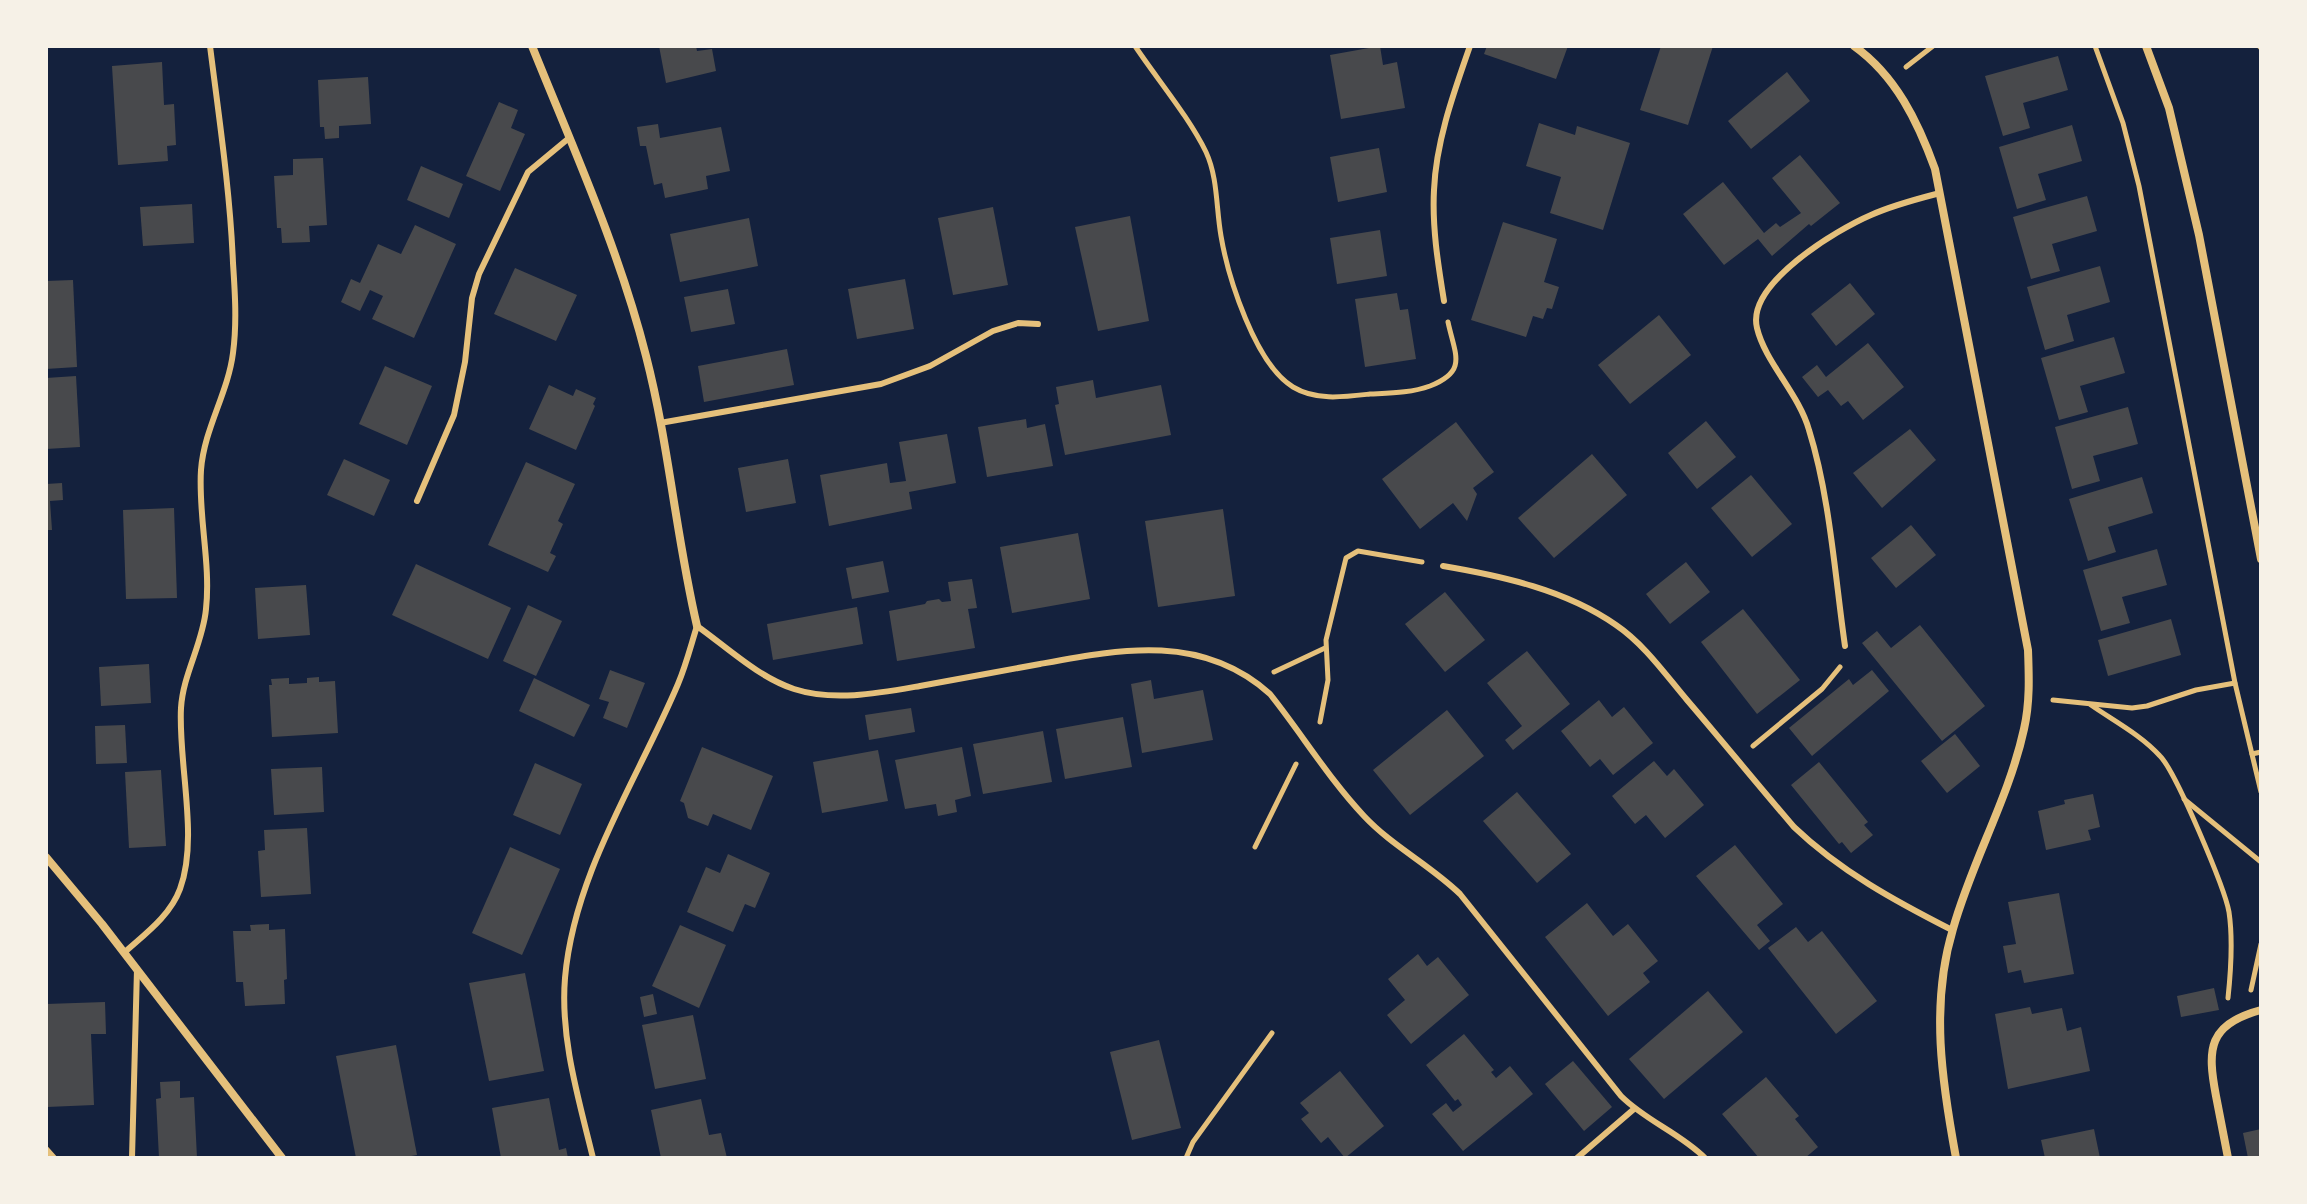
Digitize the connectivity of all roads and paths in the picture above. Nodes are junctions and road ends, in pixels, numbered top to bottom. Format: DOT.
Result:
graph roads {
  1 [pos="210,46"];
  2 [pos="532,46"];
  3 [pos="1135,46"];
  4 [pos="1470,46"];
  5 [pos="1854,46"];
  6 [pos="1933,46"];
  7 [pos="2095,46"];
  8 [pos="2146,46"];
  9 [pos="1890,80"];
  10 [pos="569,138"];
  11 [pos="1940,193"];
  12 [pos="1444,301"];
  13 [pos="1038,324"];
  14 [pos="660,423"];
  15 [pos="417,501"];
  16 [pos="2261,559"];
  17 [pos="1443,566"];
  18 [pos="697,626"];
  19 [pos="1845,646"];
  20 [pos="1325,648"];
  21 [pos="1256,681"];
  22 [pos="2235,683"];
  23 [pos="2053,700"];
  24 [pos="2091,705"];
  25 [pos="1306,741"];
  26 [pos="1312,749"];
  27 [pos="2261,752"];
  28 [pos="2252,754"];
  29 [pos="1737,759"];
  30 [pos="2261,792"];
  31 [pos="2183,798"];
  32 [pos="1255,847"];
  33 [pos="46,857"];
  34 [pos="2261,862"];
  35 [pos="1952,930"];
  36 [pos="2261,944"];
  37 [pos="125,952"];
  38 [pos="137,969"];
  39 [pos="2261,1010"];
  40 [pos="2251,1013"];
  41 [pos="2224,1028"];
  42 [pos="1272,1033"];
  43 [pos="1634,1109"];
  44 [pos="46,1149"];
  45 [pos="54,1158"];
  46 [pos="132,1158"];
  47 [pos="282,1158"];
  48 [pos="593,1158"];
  49 [pos="1186,1158"];
  50 [pos="1577,1158"];
  51 [pos="1705,1158"];
  52 [pos="1956,1158"];
  53 [pos="2228,1158"];
  1 -- 37 [label="lane"];
  2 -- 10 [label="street"];
  3 -- 12 [label="path"];
  4 -- 12 [label="lane"];
  5 -- 9 [label="street"];
  6 -- 9 [label="path"];
  7 -- 22 [label="path"];
  8 -- 16 [label="street"];
  9 -- 11 [label="street"];
  10 -- 14 [label="street"];
  10 -- 15 [label="lane"];
  11 -- 19 [label="lane"];
  11 -- 35 [label="street"];
  13 -- 14 [label="lane"];
  14 -- 18 [label="street"];
  17 -- 20 [label="path"];
  17 -- 29 [label="lane"];
  18 -- 21 [label="lane"];
  18 -- 48 [label="lane"];
  19 -- 29 [label="path"];
  20 -- 21 [label="path"];
  20 -- 26 [label="path"];
  21 -- 25 [label="lane"];
  22 -- 24 [label="path"];
  22 -- 28 [label="path"];
  23 -- 24 [label="path"];
  24 -- 31 [label="path"];
  25 -- 26 [label="lane"];
  25 -- 32 [label="path"];
  26 -- 43 [label="lane"];
  27 -- 28 [label="path"];
  28 -- 30 [label="path"];
  29 -- 35 [label="lane"];
  31 -- 34 [label="path"];
  31 -- 41 [label="path"];
  33 -- 37 [label="street"];
  35 -- 52 [label="street"];
  36 -- 40 [label="path"];
  37 -- 38 [label="street"];
  38 -- 46 [label="lane"];
  38 -- 47 [label="street"];
  39 -- 40 [label="street"];
  40 -- 41 [label="street"];
  41 -- 53 [label="street"];
  42 -- 49 [label="path"];
  43 -- 50 [label="lane"];
  43 -- 51 [label="lane"];
  44 -- 45 [label="lane"];
}
